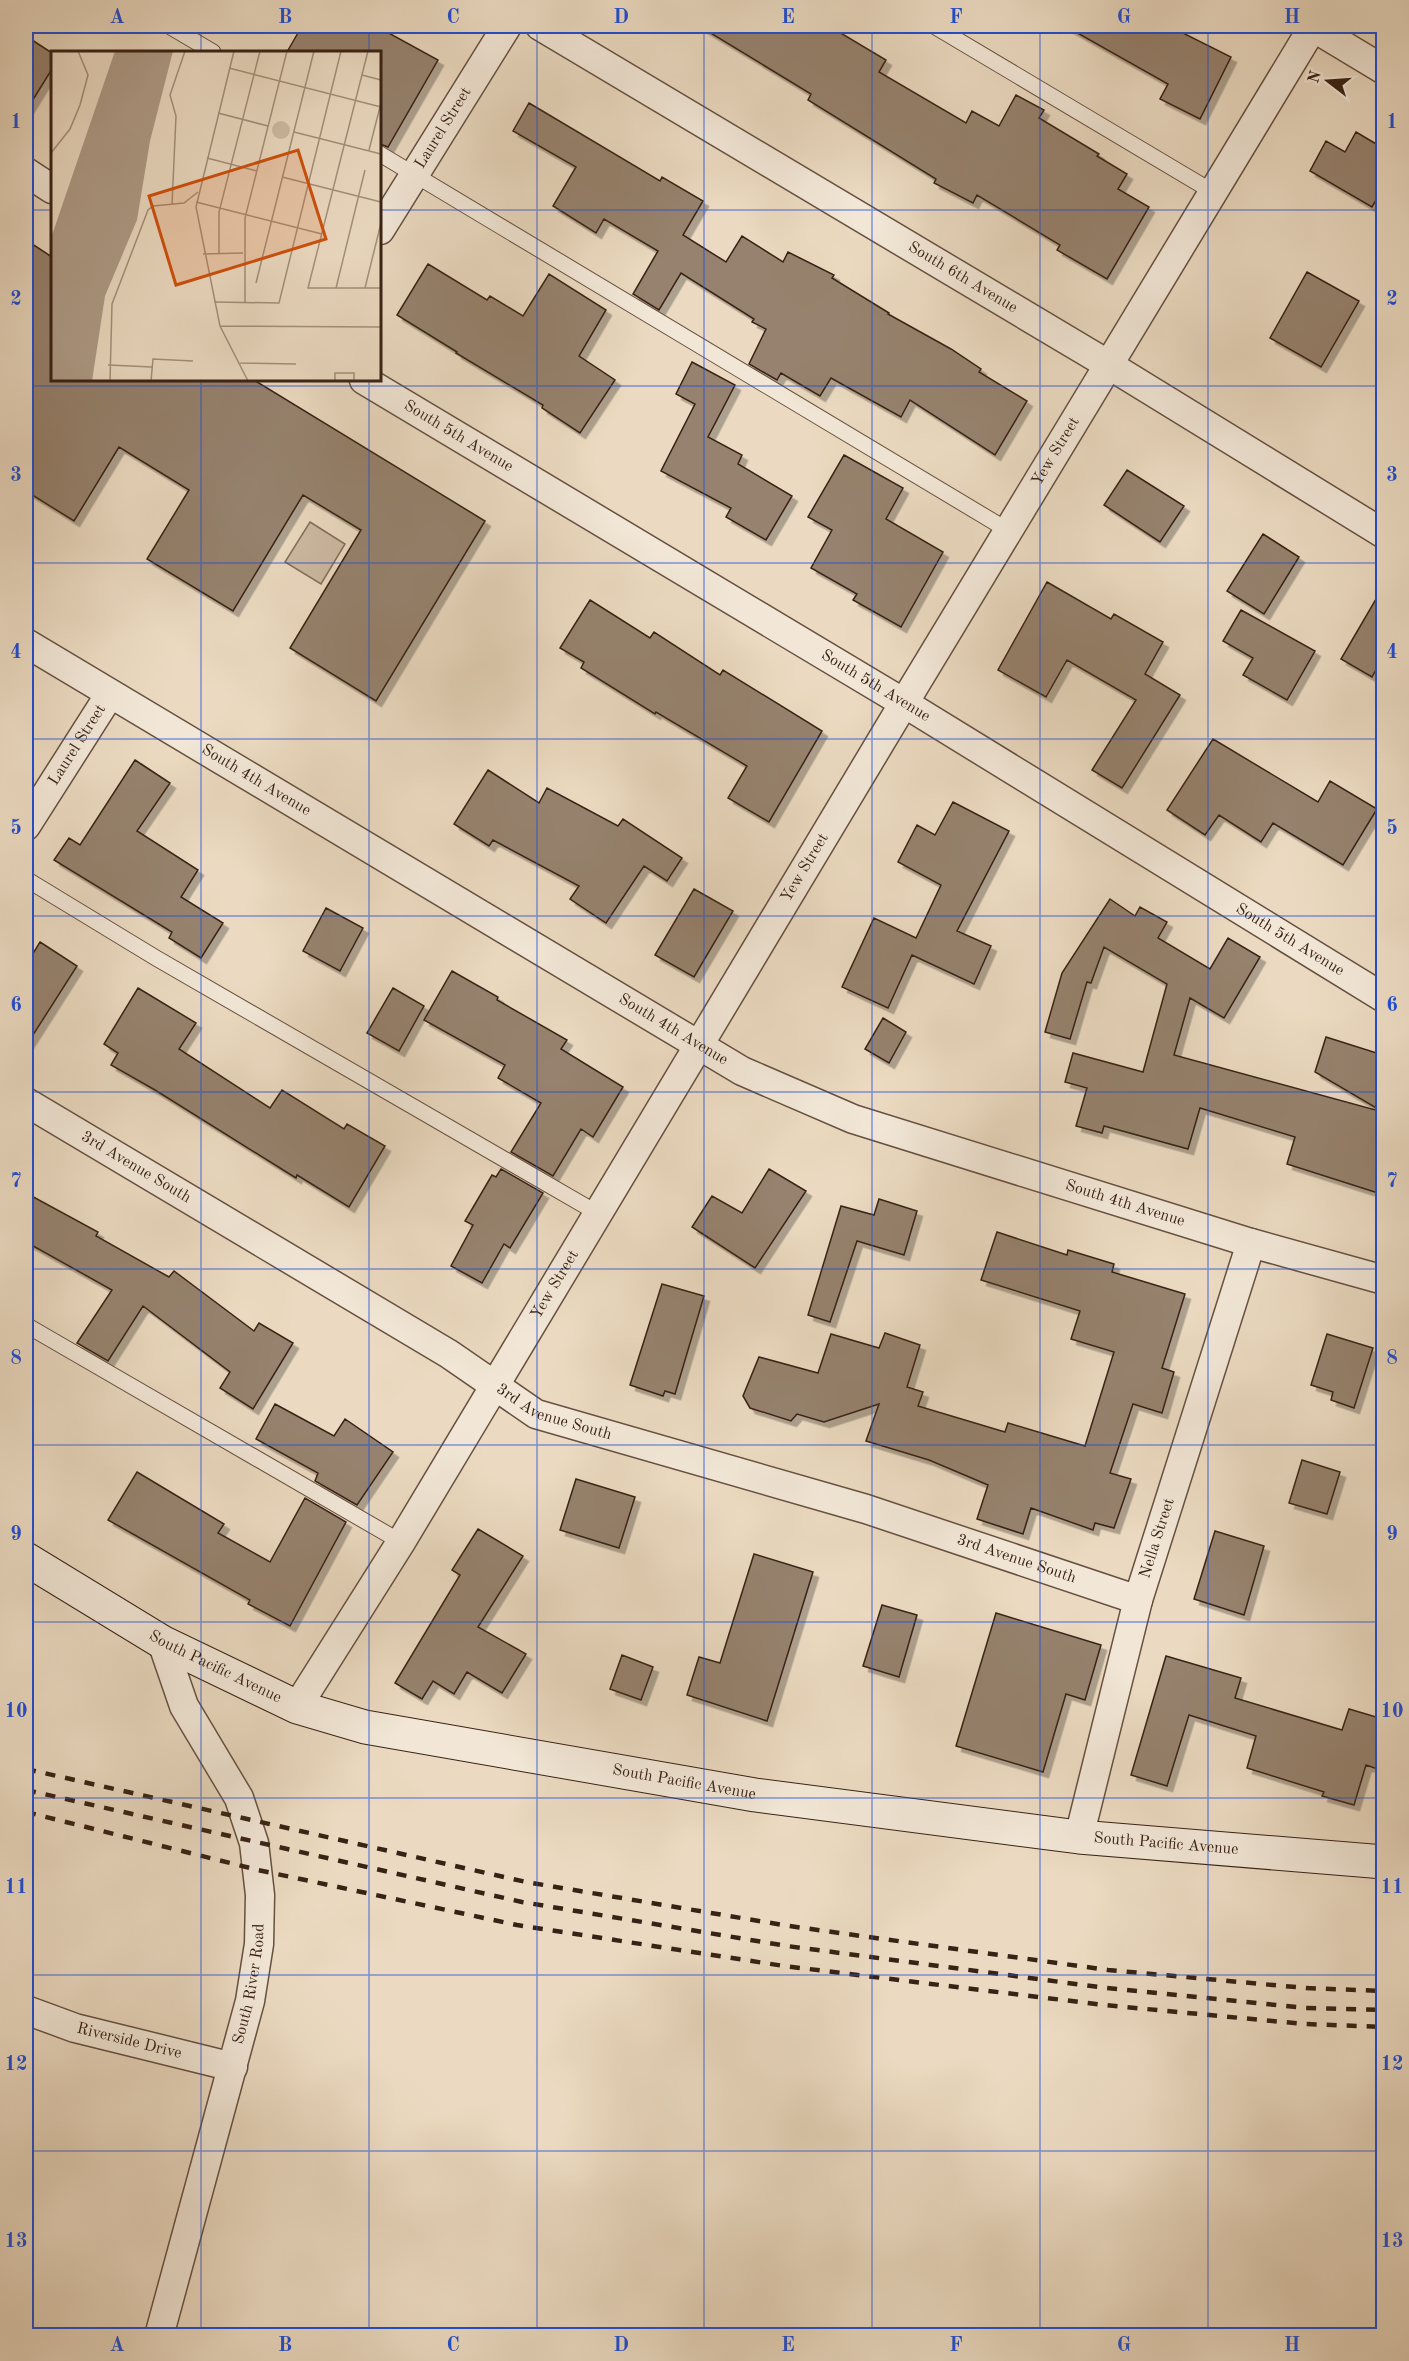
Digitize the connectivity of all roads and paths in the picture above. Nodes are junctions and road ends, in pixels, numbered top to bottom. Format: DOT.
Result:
graph roads {
  1 [pos="169,26"];
  2 [pos="507,26"];
  3 [pos="540,26"];
  4 [pos="934,26"];
  5 [pos="1312,26"];
  6 [pos="211,51"];
  7 [pos="1383,70"];
  8 [pos="381,155"];
  9 [pos="26,172"];
  10 [pos="413,175"];
  11 [pos="51,188"];
  12 [pos="1213,192"];
  13 [pos="381,228"];
  14 [pos="1109,365"];
  15 [pos="366,381"];
  16 [pos="1009,531"];
  17 [pos="1383,534"];
  18 [pos="26,643"];
  19 [pos="110,694"];
  20 [pos="904,703"];
  21 [pos="26,826"];
  22 [pos="26,879"];
  23 [pos="1383,998"];
  24 [pos="700,1045"];
  25 [pos="26,1102"];
  26 [pos="599,1214"];
  27 [pos="1251,1243"];
  28 [pos="1383,1280"];
  29 [pos="26,1325"];
  30 [pos="493,1386"];
  31 [pos="401,1542"];
  32 [pos="26,1559"];
  33 [pos="1138,1600"];
  34 [pos="162,1642"];
  35 [pos="297,1707"];
  36 [pos="1078,1837"];
  37 [pos="1383,1862"];
  38 [pos="26,2010"];
  39 [pos="234,2067"];
  40 [pos="159,2336"];
  1 -- 6 [label="lane"];
  2 -- 10 [label="street, Laurel Street"];
  3 -- 14 [label="street, South 6th Avenue"];
  4 -- 12 [label="lane"];
  5 -- 7 [label="street"];
  5 -- 12 [label="street, Yew Street"];
  8 -- 10 [label="lane"];
  9 -- 11 [label="street"];
  10 -- 13 [label="street, Laurel Street"];
  10 -- 16 [label="lane"];
  12 -- 14 [label="street, Yew Street"];
  14 -- 16 [label="street, Yew Street"];
  14 -- 17 [label="street, South 6th Avenue"];
  15 -- 20 [label="street, South 5th Avenue"];
  16 -- 20 [label="street, Yew Street"];
  18 -- 19 [label="street, South 4th Avenue"];
  19 -- 21 [label="street, Laurel Street"];
  19 -- 24 [label="street, South 4th Avenue"];
  20 -- 23 [label="street, South 5th Avenue"];
  20 -- 24 [label="street, Yew Street"];
  22 -- 26 [label="lane"];
  24 -- 26 [label="street, Yew Street"];
  24 -- 27 [label="street, South 4th Avenue"];
  25 -- 30 [label="street, 3rd Avenue South"];
  26 -- 30 [label="street, Yew Street"];
  27 -- 28 [label="street, South 4th Avenue"];
  27 -- 33 [label="street, Nella Street"];
  29 -- 31 [label="lane"];
  30 -- 31 [label="street, Yew Street"];
  30 -- 33 [label="street, 3rd Avenue South"];
  31 -- 35 [label="street, Yew Street"];
  32 -- 34 [label="street, South Pacific Avenue"];
  33 -- 36 [label="street, Nella Street"];
  34 -- 35 [label="street, South Pacific Avenue"];
  34 -- 39 [label="street, South River Road"];
  35 -- 36 [label="street, South Pacific Avenue"];
  36 -- 37 [label="street, South Pacific Avenue"];
  38 -- 39 [label="street, Riverside Drive"];
  39 -- 40 [label="street, South River Road"];
}
